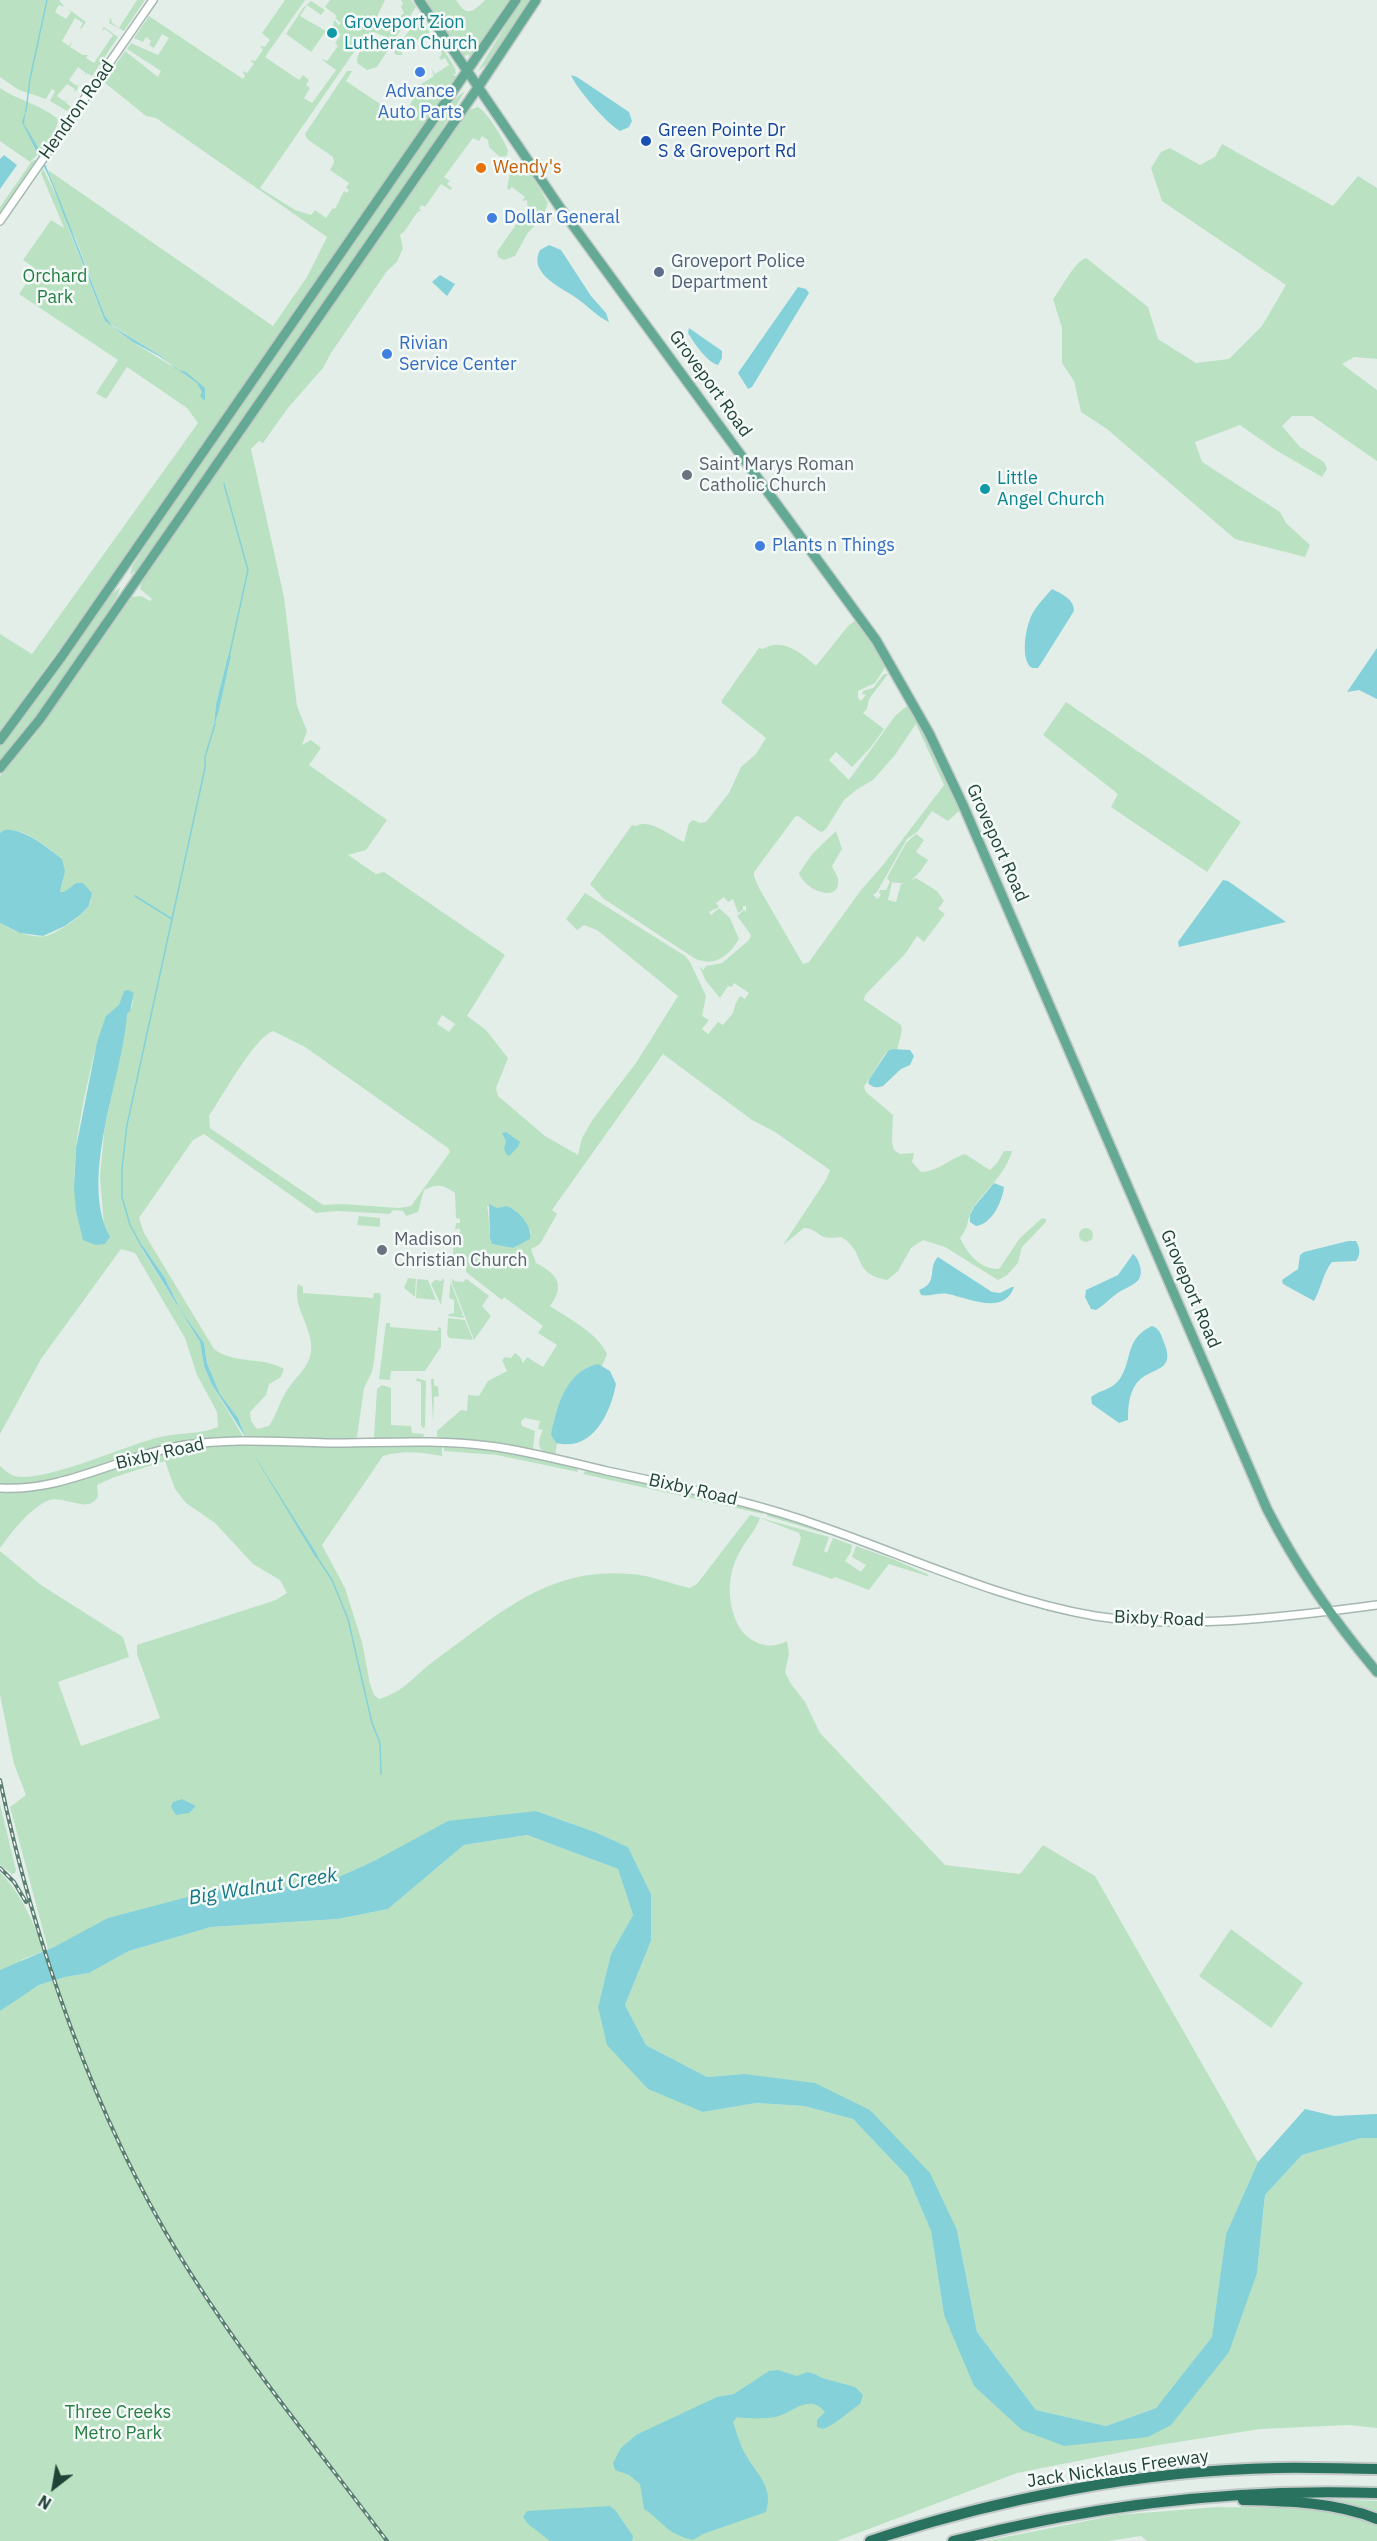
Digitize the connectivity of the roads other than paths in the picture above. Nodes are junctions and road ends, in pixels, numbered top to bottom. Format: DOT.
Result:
graph roads {
  1 [pos="153,0"];
  2 [pos="419,0"];
  3 [pos="516,0"];
  4 [pos="536,0"];
  5 [pos="467,72"];
  6 [pos="477,89"];
  7 [pos="0,220"];
  8 [pos="0,740"];
  9 [pos="0,768"];
  10 [pos="0,1488"];
  11 [pos="1377,1605"];
  12 [pos="1328,1611"];
  13 [pos="1377,1672"];
  14 [pos="1377,2469"];
  15 [pos="1377,2493"];
  16 [pos="1213,2496"];
  17 [pos="1377,2519"];
  18 [pos="870,2541"];
  19 [pos="953,2541"];
  1 -- 7 [label="street, Hendron Road"];
  2 -- 5 [label="main road, Groveport Road"];
  3 -- 5 [label="main road"];
  4 -- 6 [label="main road"];
  5 -- 6 [label="main road, Groveport Road"];
  5 -- 8 [label="main road"];
  6 -- 9 [label="main road"];
  6 -- 12 [label="main road, Groveport Road"];
  10 -- 12 [label="street, Bixby Road"];
  11 -- 12 [label="street, Bixby Road"];
  12 -- 13 [label="main road, Groveport Road"];
  14 -- 18 [label="highway, Jack Nicklaus Freeway"];
  15 -- 16 [label="highway, Jack Nicklaus Freeway"];
  16 -- 17 [label="highway"];
  16 -- 19 [label="highway, Jack Nicklaus Freeway"];
}
